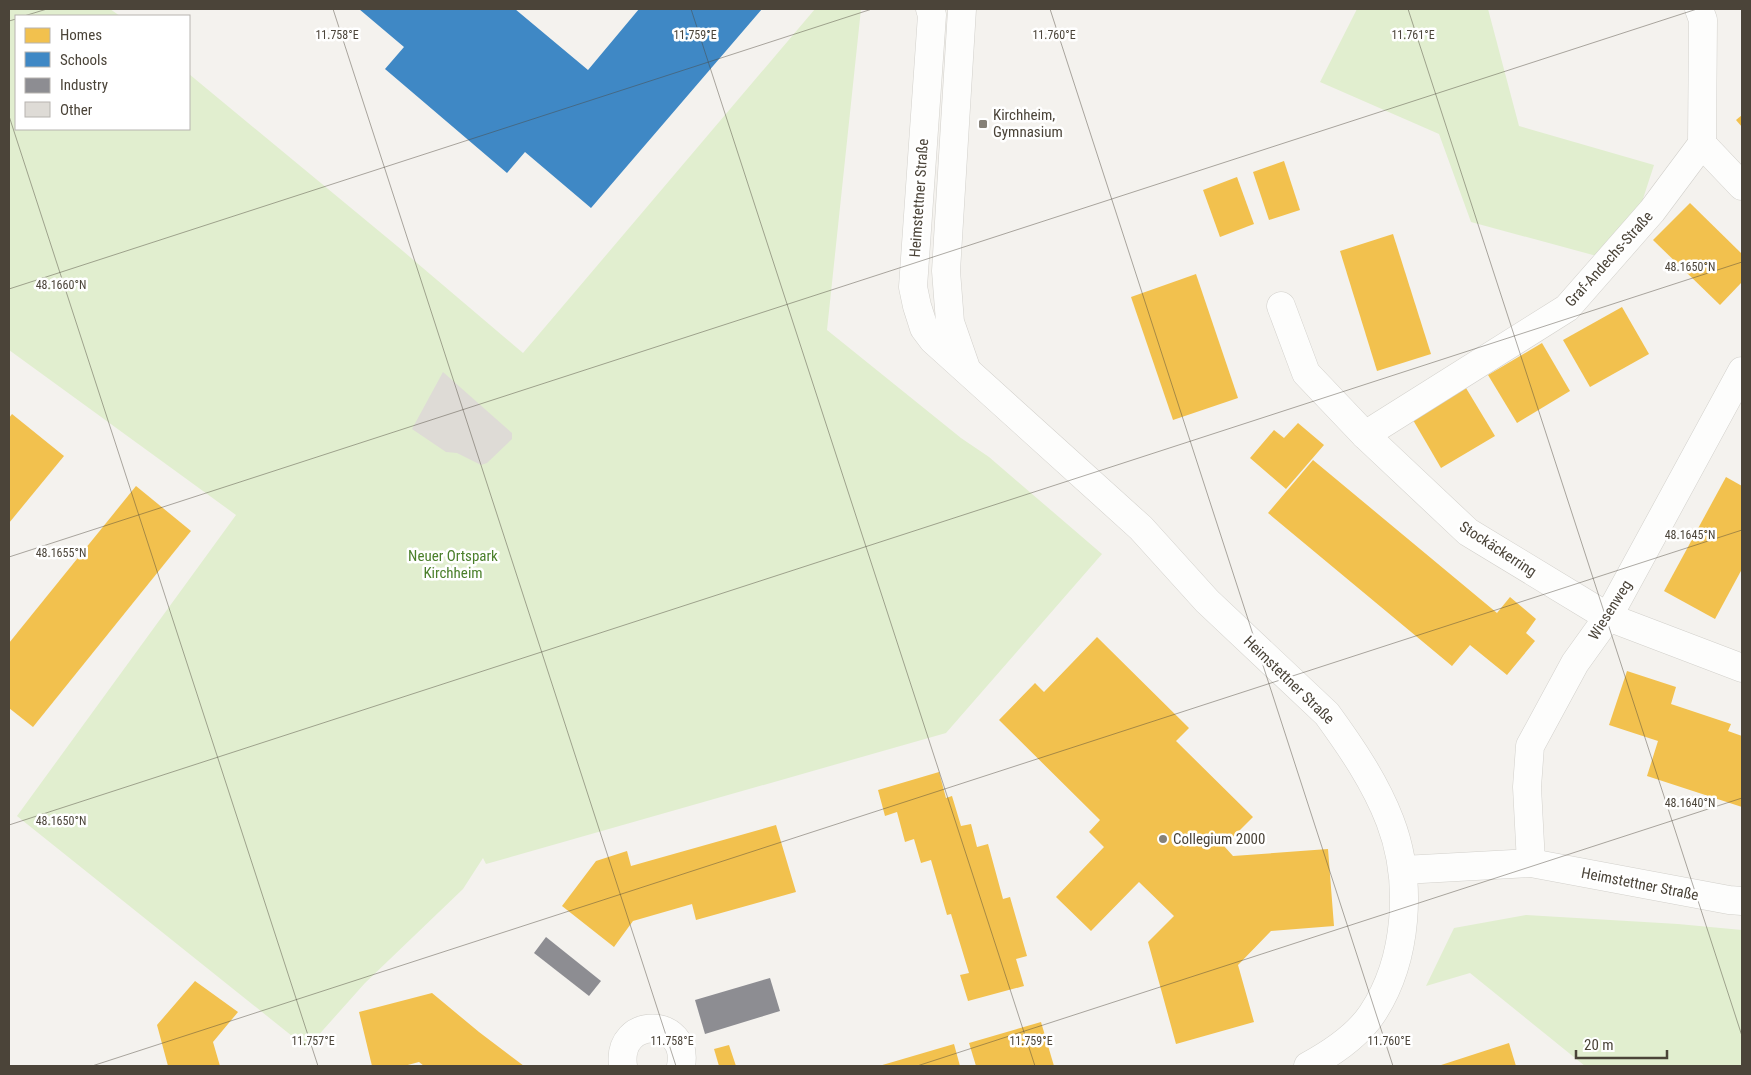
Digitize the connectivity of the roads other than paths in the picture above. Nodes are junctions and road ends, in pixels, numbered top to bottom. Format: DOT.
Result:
graph roads {
  1 [pos="930,9"];
  2 [pos="962,9"];
  3 [pos="1706,12"];
  4 [pos="1702,144"];
  5 [pos="1742,186"];
  6 [pos="1281,306"];
  7 [pos="966,369"];
  8 [pos="1742,371"];
  9 [pos="1365,435"];
  10 [pos="1608,617"];
  11 [pos="1742,668"];
  12 [pos="1530,863"];
  13 [pos="1403,870"];
  14 [pos="1742,901"];
  15 [pos="623,1066"];
  16 [pos="681,1066"];
  17 [pos="1308,1066"];
  1 -- 7 [label="street, Heimstettner Straße"];
  2 -- 7 [label="street, Heimstettner Straße"];
  3 -- 4 [label="street"];
  4 -- 5 [label="street"];
  4 -- 9 [label="street, Graf-Andechs-Straße"];
  6 -- 9 [label="street, Stockäckerring"];
  7 -- 13 [label="street, Heimstettner Straße"];
  8 -- 10 [label="street, Wiesenweg"];
  9 -- 10 [label="street, Stockäckerring"];
  10 -- 11 [label="street, Stockäckerring"];
  10 -- 12 [label="street, Wiesenweg"];
  12 -- 13 [label="street, Heimstettner Straße"];
  12 -- 14 [label="street, Heimstettner Straße"];
  13 -- 17 [label="street"];
  15 -- 16 [label="street"];
}
